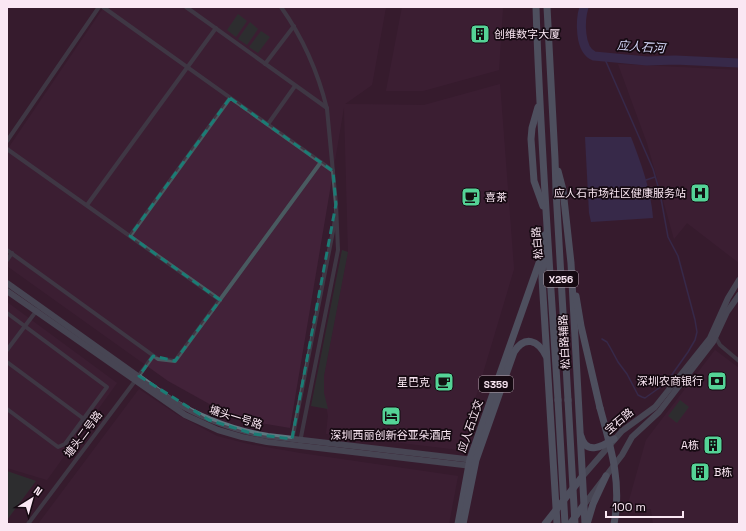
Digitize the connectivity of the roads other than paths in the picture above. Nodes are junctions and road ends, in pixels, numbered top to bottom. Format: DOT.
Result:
graph roads {
  1 [pos="99,7"];
  2 [pos="103,7"];
  3 [pos="186,7"];
  4 [pos="281,7"];
  5 [pos="536,7"];
  6 [pos="547,7"];
  7 [pos="294,26"];
  8 [pos="216,28"];
  9 [pos="265,64"];
  10 [pos="187,67"];
  11 [pos="295,86"];
  12 [pos="230,98"];
  13 [pos="540,101"];
  14 [pos="327,109"];
  15 [pos="268,124"];
  16 [pos="7,141"];
  17 [pos="7,149"];
  18 [pos="555,159"];
  19 [pos="320,162"];
  20 [pos="333,171"];
  21 [pos="87,205"];
  22 [pos="545,213"];
  23 [pos="336,215"];
  24 [pos="130,236"];
  25 [pos="543,247"];
  26 [pos="7,250"];
  27 [pos="12,253"];
  28 [pos="7,260"];
  29 [pos="570,263"];
  30 [pos="739,280"];
  31 [pos="7,283"];
  32 [pos="7,290"];
  33 [pos="739,295"];
  34 [pos="220,300"];
  35 [pos="38,309"];
  36 [pos="725,310"];
  37 [pos="7,313"];
  38 [pos="25,326"];
  39 [pos="713,338"];
  40 [pos="7,350"];
  41 [pos="153,356"];
  42 [pos="547,357"];
  43 [pos="739,360"];
  44 [pos="7,362"];
  45 [pos="137,379"];
  46 [pos="7,409"];
  47 [pos="84,419"];
  48 [pos="580,432"];
  49 [pos="551,433"];
  50 [pos="614,439"];
  51 [pos="292,442"];
  52 [pos="300,443"];
  53 [pos="472,463"];
  54 [pos="606,476"];
  55 [pos="582,477"];
  56 [pos="584,506"];
  57 [pos="556,510"];
  58 [pos="28,524"];
  59 [pos="458,524"];
  60 [pos="463,524"];
  61 [pos="545,524"];
  62 [pos="557,524"];
  63 [pos="565,524"];
  64 [pos="570,524"];
  65 [pos="576,524"];
  66 [pos="586,524"];
  67 [pos="614,524"];
  1 -- 16 [label="street"];
  2 -- 10 [label="street"];
  3 -- 8 [label="street"];
  4 -- 7 [label="street"];
  5 -- 13 [label="main road, 松白路 / S359"];
  6 -- 18 [label="main road, 松白路"];
  7 -- 9 [label="street"];
  7 -- 14 [label="street"];
  8 -- 9 [label="street"];
  8 -- 10 [label="street"];
  9 -- 11 [label="street"];
  10 -- 12 [label="street"];
  10 -- 21 [label="street"];
  11 -- 14 [label="street"];
  11 -- 15 [label="street"];
  12 -- 15 [label="street"];
  12 -- 24 [label="street"];
  13 -- 22 [label="main road, 松白路 / S359"];
  13 -- 22 [label="main road"];
  14 -- 20 [label="street"];
  15 -- 19 [label="street"];
  17 -- 21 [label="street"];
  18 -- 29 [label="main road, 松白路辅路"];
  18 -- 65 [label="main road, 松白路 / X256, bridge"];
  19 -- 20 [label="street"];
  19 -- 34 [label="street"];
  20 -- 23 [label="street"];
  21 -- 24 [label="street"];
  22 -- 25 [label="main road, 松白路辅路 / S359"];
  22 -- 63 [label="main road, 松白路 / X256, bridge"];
  23 -- 51 [label="street"];
  23 -- 52 [label="street"];
  24 -- 34 [label="street"];
  25 -- 42 [label="main road, 松白路辅路 / S359"];
  25 -- 53 [label="main road, 应人石立交 / S359"];
  26 -- 27 [label="street"];
  27 -- 28 [label="street"];
  27 -- 41 [label="street"];
  29 -- 48 [label="main road, 松白路辅路"];
  29 -- 67 [label="main road, bridge"];
  30 -- 36 [label="street"];
  31 -- 35 [label="street, 塘头一号路"];
  32 -- 35 [label="street, 塘头一号路"];
  33 -- 36 [label="street"];
  34 -- 41 [label="street"];
  35 -- 38 [label="street"];
  35 -- 45 [label="street, 塘头一号路"];
  36 -- 39 [label="street"];
  37 -- 38 [label="street"];
  38 -- 40 [label="street"];
  38 -- 47 [label="street"];
  39 -- 43 [label="street"];
  39 -- 50 [label="street, 宝石路"];
  39 -- 54 [label="street, 宝石路"];
  41 -- 45 [label="street, 塘头二号路"];
  42 -- 49 [label="main road, 松白路辅路 / S359"];
  42 -- 53 [label="main road"];
  44 -- 47 [label="street"];
  45 -- 51 [label="street, 塘头一号路"];
  45 -- 58 [label="street, 塘头二号路"];
  46 -- 47 [label="street"];
  48 -- 49 [label="main road"];
  48 -- 50 [label="main road"];
  48 -- 55 [label="main road, 松白路辅路"];
  49 -- 57 [label="main road, 松白路辅路 / S359"];
  50 -- 55 [label="street, 宝石路"];
  51 -- 52 [label="street, 塘头一号路"];
  52 -- 53 [label="street, 塘头一号路"];
  53 -- 59 [label="main road, 应人石立交 / S359"];
  53 -- 60 [label="main road"];
  54 -- 56 [label="street, 宝石路"];
  54 -- 66 [label="main road"];
  55 -- 56 [label="main road, 松白路辅路"];
  55 -- 57 [label="main road, 宝石路"];
  56 -- 64 [label="main road, 宝石路"];
  56 -- 66 [label="main road, 松白路辅路"];
  57 -- 61 [label="main road, 宝石路"];
  57 -- 62 [label="main road, 松白路辅路"];
}
